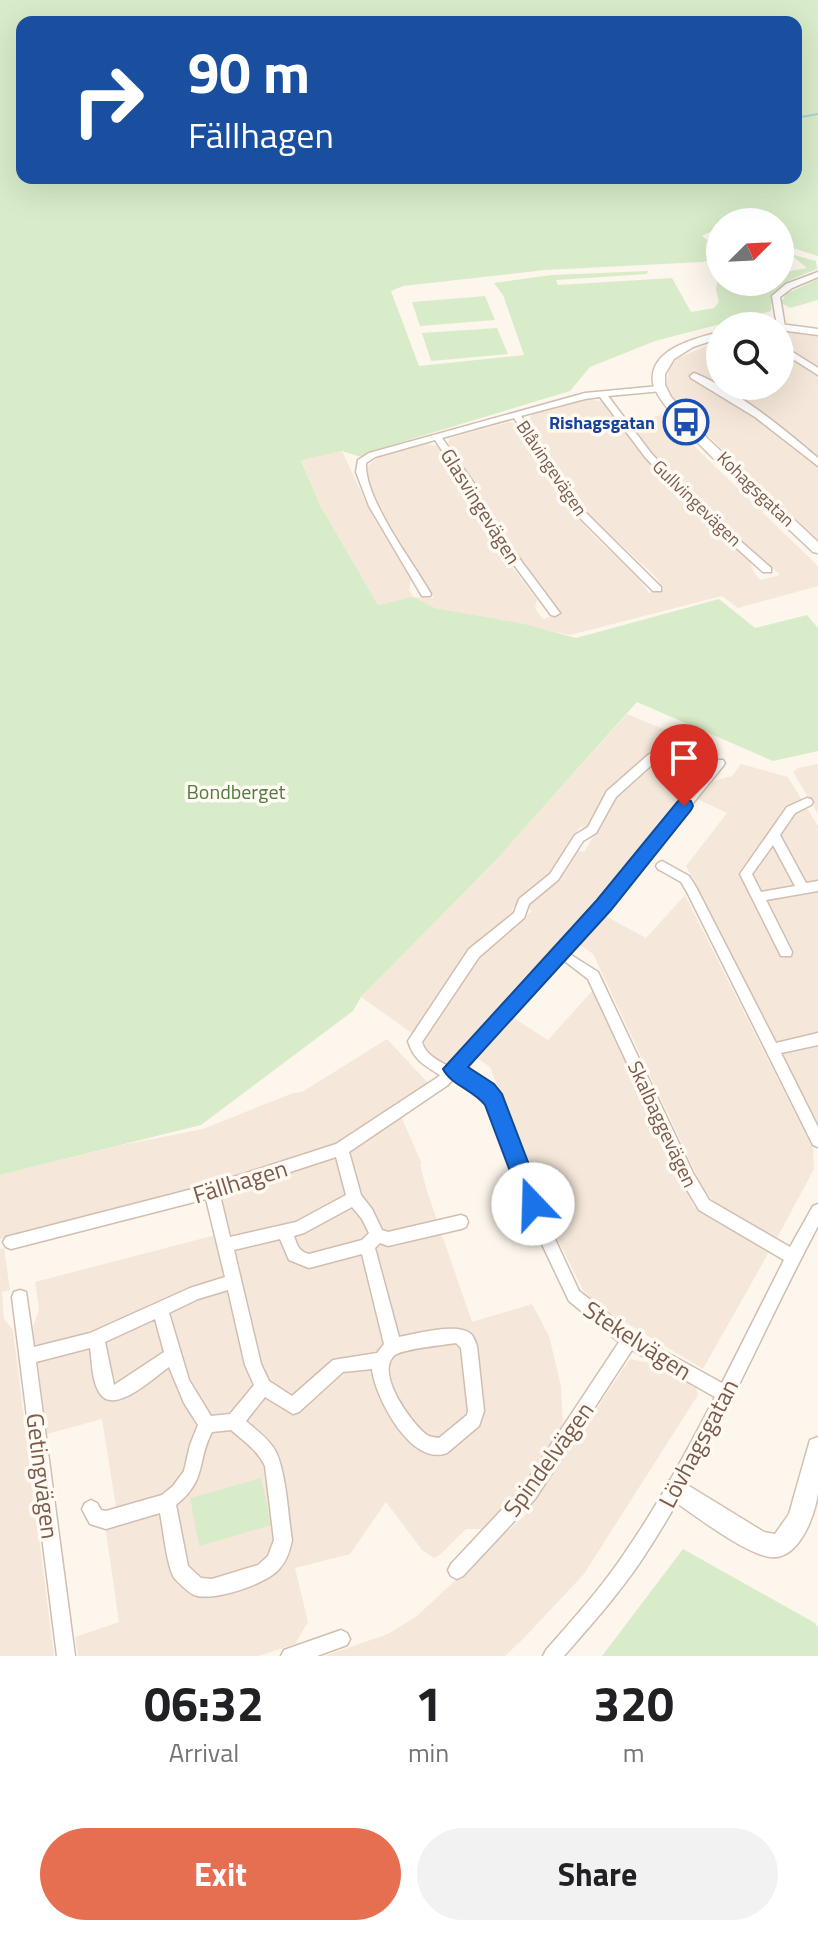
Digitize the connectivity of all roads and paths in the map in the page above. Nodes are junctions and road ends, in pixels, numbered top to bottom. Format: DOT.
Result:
graph roads {
  1 [pos="818,274"];
  2 [pos="778,312"];
  3 [pos="794,329"];
  4 [pos="818,332"];
  5 [pos="706,339"];
  6 [pos="794,356"];
  7 [pos="798,372"];
  8 [pos="818,372"];
  9 [pos="694,376"];
  10 [pos="659,389"];
  11 [pos="602,394"];
  12 [pos="516,415"];
  13 [pos="437,437"];
  14 [pos="818,463"];
  15 [pos="818,549"];
  16 [pos="767,570"];
  17 [pos="657,589"];
  18 [pos="426,594"];
  19 [pos="555,613"];
  20 [pos="689,732"];
  21 [pos="719,763"];
  22 [pos="807,802"];
  23 [pos="773,834"];
  24 [pos="662,866"];
  25 [pos="818,886"];
  26 [pos="803,889"];
  27 [pos="757,897"];
  28 [pos="786,952"];
  29 [pos="568,958"];
  30 [pos="818,1039"];
  31 [pos="772,1049"];
  32 [pos="451,1072"];
  33 [pos="818,1141"];
  34 [pos="341,1149"];
  35 [pos="212,1191"];
  36 [pos="354,1198"];
  37 [pos="818,1211"];
  38 [pos="461,1222"];
  39 [pos="285,1232"];
  40 [pos="372,1241"];
  41 [pos="11,1242"];
  42 [pos="226,1245"];
  43 [pos="793,1257"];
  44 [pos="234,1281"];
  45 [pos="20,1297"];
  46 [pos="160,1309"];
  47 [pos="96,1338"];
  48 [pos="629,1340"];
  49 [pos="393,1346"];
  50 [pos="28,1356"];
  51 [pos="170,1357"];
  52 [pos="381,1360"];
  53 [pos="263,1387"];
  54 [pos="725,1394"];
  55 [pos="234,1422"];
  56 [pos="207,1424"];
  57 [pos="818,1448"];
  58 [pos="676,1489"];
  59 [pos="167,1502"];
  60 [pos="91,1509"];
  61 [pos="457,1570"];
  62 [pos="341,1639"];
  63 [pos="66,1656"];
  64 [pos="290,1656"];
  65 [pos="552,1656"];
  1 -- 2 [label="street"];
  3 -- 4 [label="street"];
  5 -- 10 [label="street"];
  6 -- 8 [label="street"];
  7 -- 8 [label="street"];
  9 -- 14 [label="street"];
  10 -- 11 [label="street"];
  10 -- 15 [label="street, Kohagsgatan"];
  11 -- 12 [label="street"];
  11 -- 16 [label="street, Gullvingevägen"];
  12 -- 13 [label="street"];
  12 -- 17 [label="street, Blåvingevägen"];
  13 -- 18 [label="street"];
  13 -- 19 [label="street, Glasvingevägen"];
  20 -- 32 [label="street"];
  21 -- 32 [label="street, Fällhagen"];
  22 -- 23 [label="street"];
  23 -- 26 [label="street"];
  23 -- 27 [label="street"];
  24 -- 31 [label="street"];
  25 -- 26 [label="street"];
  26 -- 27 [label="street"];
  27 -- 28 [label="street"];
  29 -- 43 [label="street, Skalbaggevägen"];
  30 -- 31 [label="street"];
  31 -- 33 [label="street"];
  32 -- 34 [label="street, Fällhagen"];
  32 -- 48 [label="street, Stekelvägen"];
  34 -- 35 [label="street, Fällhagen"];
  34 -- 36 [label="street"];
  35 -- 41 [label="street, Fällhagen"];
  35 -- 42 [label="street"];
  36 -- 39 [label="street"];
  36 -- 40 [label="street"];
  37 -- 43 [label="street, Lövhagsgatan"];
  38 -- 40 [label="street"];
  39 -- 40 [label="street"];
  39 -- 42 [label="street"];
  40 -- 49 [label="street"];
  42 -- 44 [label="street"];
  43 -- 54 [label="street, Lövhagsgatan"];
  44 -- 46 [label="street"];
  44 -- 53 [label="street"];
  45 -- 50 [label="street, Getingvägen"];
  46 -- 47 [label="street"];
  46 -- 51 [label="street"];
  47 -- 50 [label="street"];
  47 -- 51 [label="street"];
  48 -- 54 [label="street, Stekelvägen"];
  48 -- 61 [label="street, Spindelvägen"];
  49 -- 52 [label="street"];
  49 -- 52 [label="street"];
  50 -- 63 [label="street, Getingvägen"];
  51 -- 56 [label="street"];
  52 -- 53 [label="street"];
  53 -- 55 [label="street"];
  54 -- 58 [label="street, Lövhagsgatan"];
  55 -- 56 [label="street"];
  55 -- 59 [label="street"];
  56 -- 59 [label="street"];
  57 -- 58 [label="street"];
  58 -- 65 [label="street, Lövhagsgatan"];
  59 -- 60 [label="street"];
  62 -- 64 [label="street"];
}
